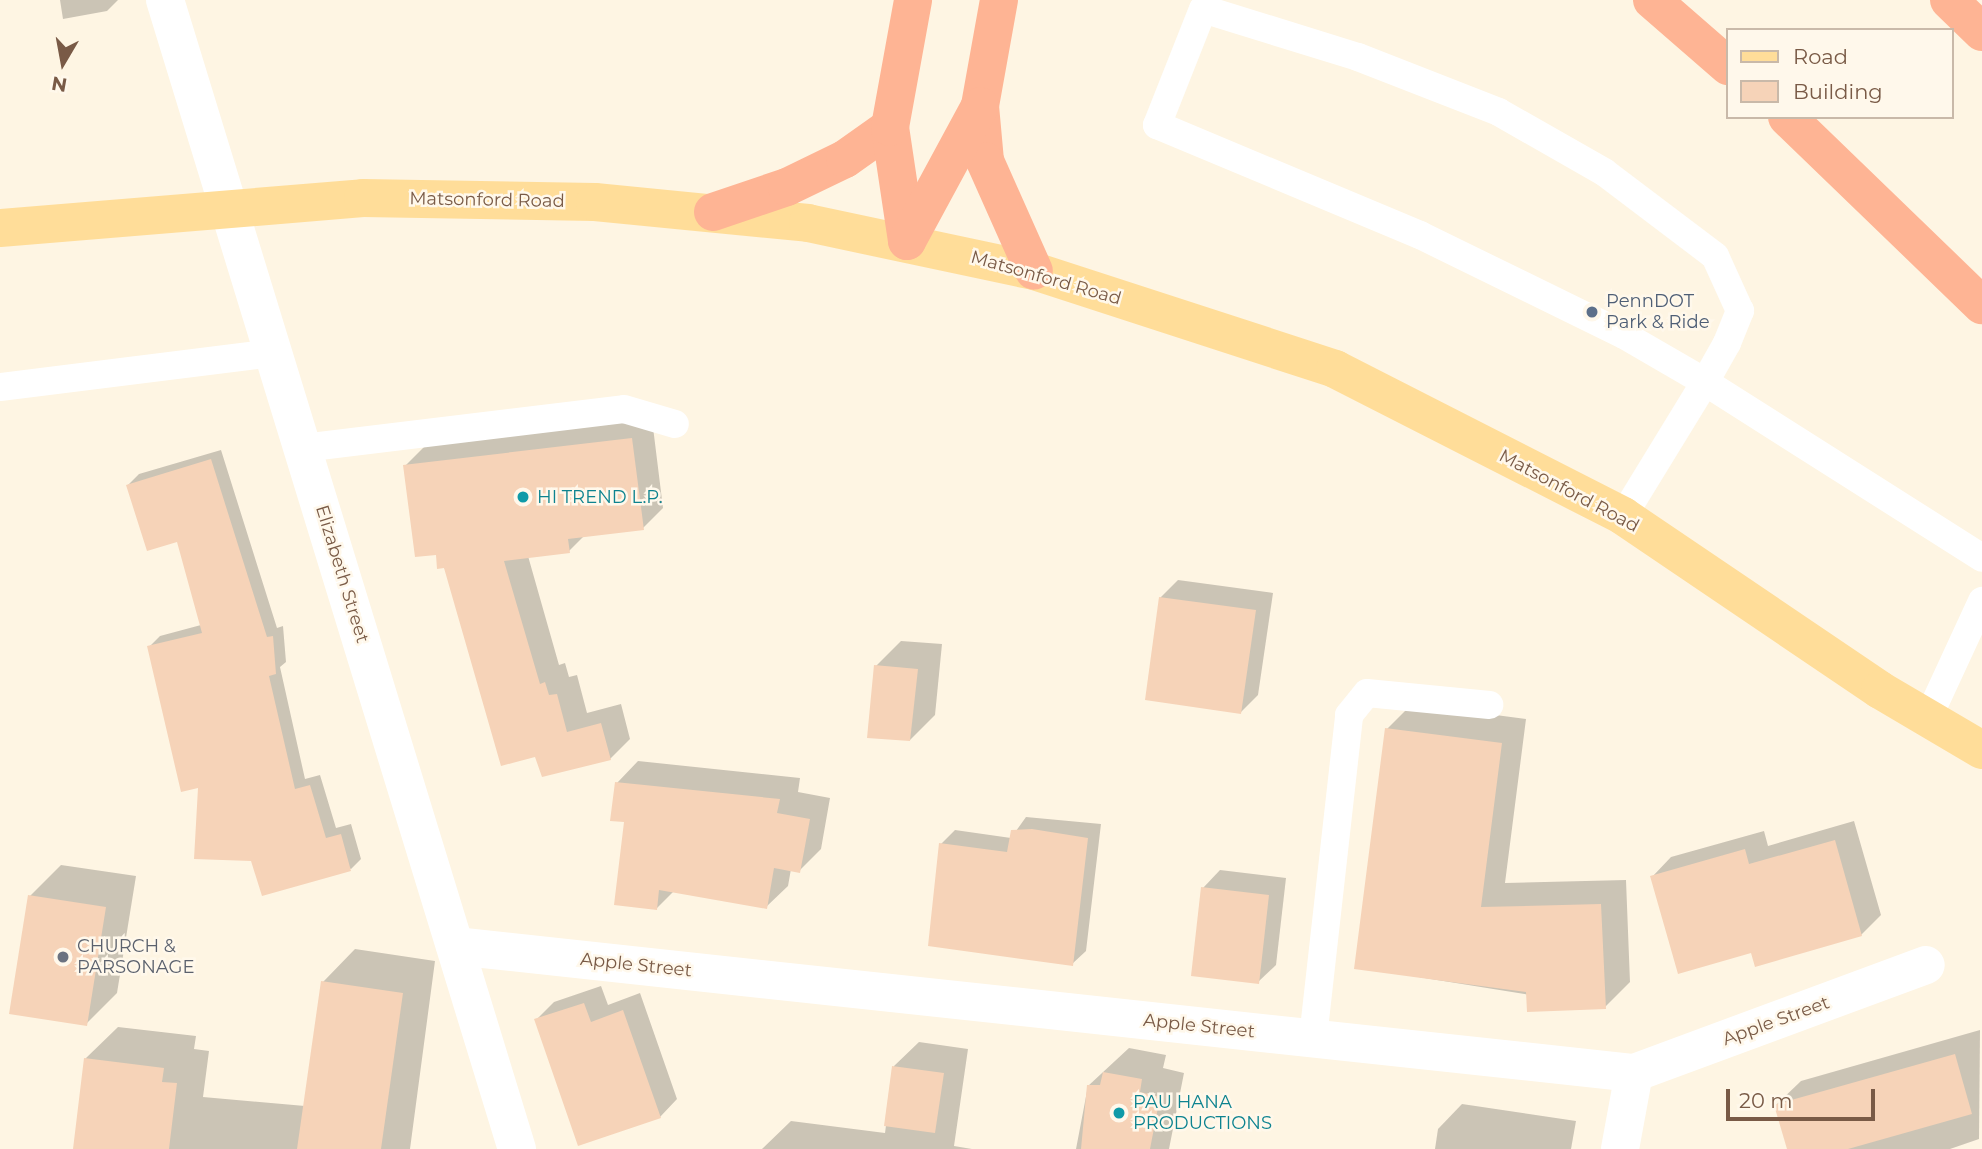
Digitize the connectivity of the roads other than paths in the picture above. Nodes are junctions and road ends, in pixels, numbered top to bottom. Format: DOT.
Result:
graph roads {
  1 [pos="165,0"];
  2 [pos="913,0"];
  3 [pos="1651,0"];
  4 [pos="1949,0"];
  5 [pos="1000,11"];
  6 [pos="1982,33"];
  7 [pos="1727,65"];
  8 [pos="979,106"];
  9 [pos="1789,119"];
  10 [pos="890,127"];
  11 [pos="713,212"];
  12 [pos="0,228"];
  13 [pos="907,241"];
  14 [pos="1034,271"];
  15 [pos="1982,305"];
  16 [pos="273,353"];
  17 [pos="1704,382"];
  18 [pos="0,387"];
  19 [pos="675,424"];
  20 [pos="303,448"];
  21 [pos="1623,516"];
  22 [pos="1982,558"];
  23 [pos="1982,601"];
  24 [pos="1489,705"];
  25 [pos="1928,718"];
  26 [pos="1982,750"];
  27 [pos="455,946"];
  28 [pos="1926,965"];
  29 [pos="1313,1038"];
  30 [pos="1634,1073"];
  31 [pos="517,1149"];
  32 [pos="1620,1149"];
  1 -- 16 [label="street, Elizabeth Street"];
  2 -- 10 [label="highway"];
  3 -- 7 [label="highway"];
  4 -- 6 [label="highway"];
  5 -- 8 [label="highway"];
  8 -- 13 [label="highway"];
  8 -- 14 [label="highway"];
  9 -- 15 [label="highway"];
  10 -- 11 [label="highway"];
  10 -- 13 [label="highway"];
  11 -- 12 [label="main road, Matsonford Road"];
  11 -- 13 [label="main road, Matsonford Road"];
  13 -- 14 [label="main road, Matsonford Road"];
  14 -- 21 [label="main road, Matsonford Road"];
  16 -- 18 [label="lane"];
  16 -- 20 [label="street, Elizabeth Street"];
  17 -- 17 [label="lane"];
  17 -- 21 [label="lane"];
  17 -- 22 [label="lane"];
  19 -- 20 [label="lane"];
  20 -- 27 [label="street, Elizabeth Street"];
  21 -- 25 [label="main road, Matsonford Road"];
  23 -- 25 [label="lane"];
  24 -- 29 [label="lane"];
  25 -- 26 [label="main road, Matsonford Road"];
  27 -- 29 [label="street, Apple Street"];
  27 -- 31 [label="street, Elizabeth Street"];
  28 -- 30 [label="street, Apple Street"];
  29 -- 30 [label="street, Apple Street"];
  30 -- 32 [label="street"];
}
